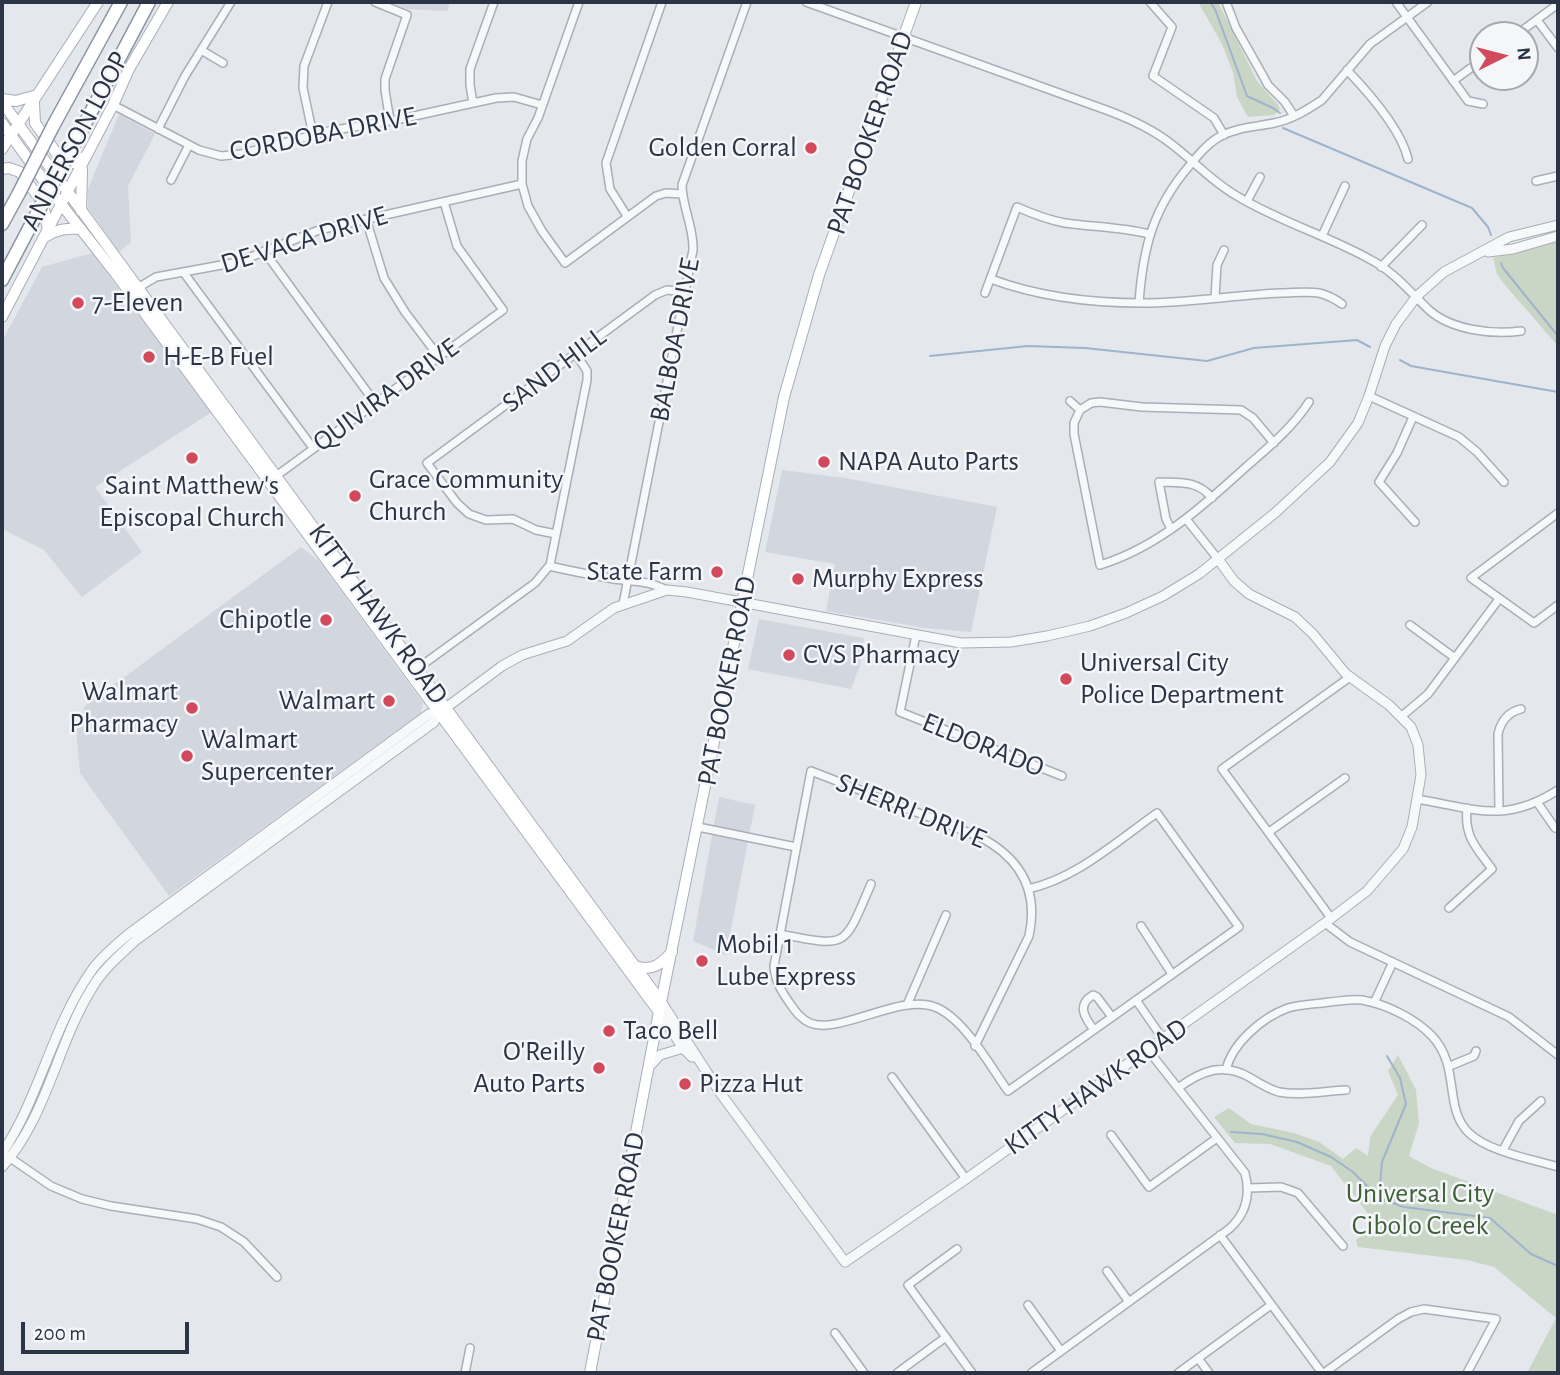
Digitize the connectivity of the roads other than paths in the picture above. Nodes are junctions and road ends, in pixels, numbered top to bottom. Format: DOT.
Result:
graph roads {
  1 [pos="98,2"];
  2 [pos="121,2"];
  3 [pos="150,2"];
  4 [pos="168,2"];
  5 [pos="231,2"];
  6 [pos="328,2"];
  7 [pos="375,2"];
  8 [pos="494,2"];
  9 [pos="579,2"];
  10 [pos="662,2"];
  11 [pos="747,2"];
  12 [pos="806,2"];
  13 [pos="916,2"];
  14 [pos="1150,2"];
  15 [pos="1226,2"];
  16 [pos="1396,2"];
  17 [pos="1427,2"];
  18 [pos="1558,4"];
  19 [pos="1406,17"];
  20 [pos="1537,20"];
  21 [pos="904,37"];
  22 [pos="1558,48"];
  23 [pos="201,50"];
  24 [pos="223,63"];
  25 [pos="1469,69"];
  26 [pos="1347,70"];
  27 [pos="1453,81"];
  28 [pos="36,97"];
  29 [pos="2,101"];
  30 [pos="473,103"];
  31 [pos="1483,104"];
  32 [pos="113,105"];
  33 [pos="542,105"];
  34 [pos="1294,116"];
  35 [pos="390,121"];
  36 [pos="2,123"];
  37 [pos="19,124"];
  38 [pos="158,129"];
  39 [pos="10,135"];
  40 [pos="313,135"];
  41 [pos="1224,135"];
  42 [pos="189,145"];
  43 [pos="2,149"];
  44 [pos="87,153"];
  45 [pos="1408,159"];
  46 [pos="1193,162"];
  47 [pos="82,164"];
  48 [pos="2,169"];
  49 [pos="1558,176"];
  50 [pos="1260,177"];
  51 [pos="171,180"];
  52 [pos="1536,181"];
  53 [pos="522,184"];
  54 [pos="1345,186"];
  55 [pos="68,191"];
  56 [pos="682,194"];
  57 [pos="1247,201"];
  58 [pos="444,202"];
  59 [pos="61,204"];
  60 [pos="81,211"];
  61 [pos="628,216"];
  62 [pos="366,219"];
  63 [pos="2,225"];
  64 [pos="1422,225"];
  65 [pos="1558,225"];
  66 [pos="81,229"];
  67 [pos="46,234"];
  68 [pos="1149,234"];
  69 [pos="1322,236"];
  70 [pos="1558,236"];
  71 [pos="1224,250"];
  72 [pos="264,251"];
  73 [pos="1482,252"];
  74 [pos="1381,267"];
  75 [pos="184,272"];
  76 [pos="991,279"];
  77 [pos="2,280"];
  78 [pos="134,291"];
  79 [pos="685,292"];
  80 [pos="985,293"];
  81 [pos="1417,296"];
  82 [pos="1215,298"];
  83 [pos="1139,303"];
  84 [pos="1342,304"];
  85 [pos="2,317"];
  86 [pos="1521,331"];
  87 [pos="576,354"];
  88 [pos="439,357"];
  89 [pos="1369,396"];
  90 [pos="1070,401"];
  91 [pos="1309,402"];
  92 [pos="376,404"];
  93 [pos="1080,410"];
  94 [pos="493,416"];
  95 [pos="1413,417"];
  96 [pos="499,424"];
  97 [pos="1274,443"];
  98 [pos="313,448"];
  99 [pos="273,479"];
  100 [pos="1504,482"];
  101 [pos="1212,498"];
  102 [pos="1558,513"];
  103 [pos="1186,519"];
  104 [pos="1415,522"];
  105 [pos="1171,529"];
  106 [pos="556,534"];
  107 [pos="1218,559"];
  108 [pos="549,566"];
  109 [pos="628,580"];
  110 [pos="667,590"];
  111 [pos="1499,599"];
  112 [pos="743,603"];
  113 [pos="623,604"];
  114 [pos="1558,605"];
  115 [pos="1410,625"];
  116 [pos="916,635"];
  117 [pos="1455,658"];
  118 [pos="414,671"];
  119 [pos="1350,677"];
  120 [pos="1521,709"];
  121 [pos="443,710"];
  122 [pos="1402,716"];
  123 [pos="1062,776"];
  124 [pos="1345,778"];
  125 [pos="1558,790"];
  126 [pos="1418,799"];
  127 [pos="1537,802"];
  128 [pos="1467,807"];
  129 [pos="1499,811"];
  130 [pos="698,827"];
  131 [pos="1555,828"];
  132 [pos="1269,832"];
  133 [pos="796,847"];
  134 [pos="871,884"];
  135 [pos="1028,889"];
  136 [pos="1449,908"];
  137 [pos="946,915"];
  138 [pos="595,918"];
  139 [pos="1328,920"];
  140 [pos="1141,926"];
  141 [pos="779,934"];
  142 [pos="672,952"];
  143 [pos="1393,962"];
  144 [pos="635,966"];
  145 [pos="1172,974"];
  146 [pos="1136,1000"];
  147 [pos="1374,1003"];
  148 [pos="907,1005"];
  149 [pos="660,1007"];
  150 [pos="1112,1017"];
  151 [pos="1094,1030"];
  152 [pos="1163,1039"];
  153 [pos="975,1046"];
  154 [pos="683,1048"];
  155 [pos="1148,1050"];
  156 [pos="1476,1051"];
  157 [pos="1557,1052"];
  158 [pos="699,1063"];
  159 [pos="1450,1066"];
  160 [pos="649,1067"];
  161 [pos="1226,1070"];
  162 [pos="892,1077"];
  163 [pos="1178,1088"];
  164 [pos="1346,1090"];
  165 [pos="1541,1101"];
  166 [pos="1111,1135"];
  167 [pos="1217,1138"];
  168 [pos="1503,1150"];
  169 [pos="5,1155"];
  170 [pos="2,1167"];
  171 [pos="1558,1167"];
  172 [pos="966,1179"];
  173 [pos="1248,1188"];
  174 [pos="1220,1236"];
  175 [pos="1343,1246"];
  176 [pos="957,1250"];
  177 [pos="1107,1271"];
  178 [pos="277,1277"];
  179 [pos="1129,1302"];
  180 [pos="1028,1305"];
  181 [pos="1271,1305"];
  182 [pos="835,1333"];
  183 [pos="946,1337"];
  184 [pos="470,1348"];
  185 [pos="1061,1351"];
  186 [pos="1198,1358"];
  187 [pos="1043,1370"];
  188 [pos="465,1373"];
  189 [pos="590,1373"];
  190 [pos="864,1373"];
  191 [pos="897,1373"];
  192 [pos="972,1373"];
  193 [pos="1031,1373"];
  194 [pos="1178,1373"];
  195 [pos="1209,1373"];
  196 [pos="1323,1373"];
  197 [pos="1467,1373"];
  1 -- 28 [label="main road"];
  2 -- 63 [label="highway, ANDERSON LOOP, bridge"];
  3 -- 77 [label="highway, ANDERSON LOOP, bridge"];
  4 -- 32 [label="main road"];
  5 -- 23 [label="street"];
  6 -- 40 [label="street"];
  7 -- 35 [label="street"];
  8 -- 30 [label="street"];
  9 -- 33 [label="street"];
  10 -- 61 [label="street"];
  11 -- 56 [label="street, BALBOA DRIVE"];
  12 -- 21 [label="street"];
  13 -- 21 [label="main road, PAT BOOKER ROAD"];
  14 -- 41 [label="street"];
  15 -- 34 [label="street"];
  16 -- 19 [label="street"];
  17 -- 19 [label="street"];
  18 -- 20 [label="street"];
  19 -- 26 [label="street"];
  19 -- 27 [label="street"];
  20 -- 22 [label="street"];
  21 -- 46 [label="street"];
  21 -- 112 [label="main road, PAT BOOKER ROAD"];
  23 -- 24 [label="street"];
  23 -- 38 [label="street"];
  25 -- 27 [label="street"];
  26 -- 34 [label="street"];
  26 -- 45 [label="street"];
  27 -- 31 [label="street"];
  28 -- 29 [label="main road"];
  28 -- 37 [label="main road"];
  28 -- 44 [label="main road"];
  29 -- 37 [label="main road, KITTY HAWK ROAD"];
  30 -- 33 [label="street, CORDOBA DRIVE"];
  30 -- 35 [label="street, CORDOBA DRIVE"];
  32 -- 38 [label="street, CORDOBA DRIVE"];
  32 -- 44 [label="main road"];
  33 -- 53 [label="street"];
  34 -- 41 [label="street"];
  35 -- 40 [label="street, CORDOBA DRIVE"];
  36 -- 39 [label="main road, KITTY HAWK ROAD"];
  37 -- 39 [label="main road"];
  37 -- 55 [label="main road, KITTY HAWK ROAD"];
  38 -- 42 [label="street, CORDOBA DRIVE"];
  39 -- 43 [label="main road"];
  39 -- 59 [label="main road, KITTY HAWK ROAD"];
  40 -- 42 [label="street, CORDOBA DRIVE"];
  41 -- 46 [label="street"];
  42 -- 51 [label="street"];
  44 -- 47 [label="main road"];
  46 -- 57 [label="street"];
  46 -- 68 [label="street"];
  47 -- 55 [label="main road"];
  47 -- 60 [label="main road"];
  48 -- 67 [label="main road"];
  49 -- 52 [label="street"];
  50 -- 57 [label="street"];
  53 -- 58 [label="street, DE VACA DRIVE"];
  53 -- 61 [label="street"];
  54 -- 69 [label="street"];
  55 -- 59 [label="main road"];
  55 -- 60 [label="main road, KITTY HAWK ROAD"];
  56 -- 61 [label="street"];
  56 -- 79 [label="street, BALBOA DRIVE"];
  57 -- 69 [label="street"];
  58 -- 62 [label="street, DE VACA DRIVE"];
  58 -- 88 [label="street, QUIVIRA DRIVE"];
  59 -- 66 [label="main road, KITTY HAWK ROAD"];
  59 -- 67 [label="main road"];
  60 -- 78 [label="main road, KITTY HAWK ROAD"];
  62 -- 72 [label="street, DE VACA DRIVE"];
  62 -- 88 [label="street"];
  64 -- 74 [label="street"];
  65 -- 73 [label="street"];
  66 -- 67 [label="main road"];
  66 -- 78 [label="main road, KITTY HAWK ROAD"];
  67 -- 85 [label="main road"];
  68 -- 76 [label="street"];
  68 -- 83 [label="street"];
  69 -- 74 [label="street"];
  70 -- 73 [label="street"];
  71 -- 82 [label="street"];
  72 -- 75 [label="street, DE VACA DRIVE"];
  72 -- 92 [label="street"];
  73 -- 81 [label="street"];
  74 -- 81 [label="street"];
  75 -- 78 [label="street, DE VACA DRIVE"];
  75 -- 98 [label="street"];
  76 -- 80 [label="street"];
  76 -- 83 [label="street"];
  78 -- 99 [label="main road, KITTY HAWK ROAD"];
  79 -- 87 [label="street, SAND HILL"];
  79 -- 109 [label="street, BALBOA DRIVE"];
  81 -- 86 [label="street"];
  81 -- 89 [label="street"];
  82 -- 83 [label="street"];
  82 -- 84 [label="street"];
  87 -- 94 [label="street, SAND HILL"];
  87 -- 106 [label="street"];
  88 -- 92 [label="street, QUIVIRA DRIVE"];
  89 -- 95 [label="street"];
  89 -- 107 [label="street"];
  90 -- 93 [label="street"];
  91 -- 97 [label="street"];
  92 -- 98 [label="street, QUIVIRA DRIVE"];
  93 -- 97 [label="street"];
  93 -- 105 [label="street"];
  94 -- 96 [label="street"];
  94 -- 106 [label="street, SAND HILL"];
  95 -- 100 [label="street"];
  95 -- 104 [label="street"];
  97 -- 101 [label="street"];
  98 -- 99 [label="street, QUIVIRA DRIVE"];
  99 -- 118 [label="main road, KITTY HAWK ROAD"];
  101 -- 103 [label="street"];
  101 -- 105 [label="street"];
  102 -- 111 [label="street"];
  103 -- 105 [label="street"];
  103 -- 107 [label="street"];
  106 -- 108 [label="street"];
  107 -- 116 [label="street"];
  107 -- 119 [label="street"];
  108 -- 109 [label="street"];
  108 -- 118 [label="street"];
  109 -- 110 [label="street"];
  109 -- 113 [label="street, BALBOA DRIVE"];
  110 -- 112 [label="street"];
  110 -- 113 [label="street"];
  111 -- 114 [label="street"];
  111 -- 117 [label="street"];
  112 -- 116 [label="street"];
  112 -- 130 [label="main road, PAT BOOKER ROAD"];
  113 -- 121 [label="street"];
  115 -- 117 [label="street"];
  116 -- 123 [label="street, ELDORADO"];
  117 -- 122 [label="street"];
  118 -- 121 [label="main road, KITTY HAWK ROAD"];
  119 -- 122 [label="street"];
  119 -- 132 [label="street"];
  120 -- 129 [label="street"];
  121 -- 138 [label="main road, KITTY HAWK ROAD"];
  121 -- 169 [label="street"];
  122 -- 126 [label="street, KITTY HAWK ROAD"];
  124 -- 132 [label="street"];
  125 -- 127 [label="street"];
  126 -- 128 [label="street"];
  126 -- 139 [label="street, KITTY HAWK ROAD"];
  127 -- 129 [label="street"];
  127 -- 131 [label="street"];
  128 -- 129 [label="street"];
  128 -- 136 [label="street"];
  130 -- 133 [label="street"];
  130 -- 142 [label="main road, PAT BOOKER ROAD"];
  132 -- 139 [label="street"];
  133 -- 135 [label="street, SHERRI DRIVE"];
  133 -- 141 [label="street"];
  134 -- 141 [label="street"];
  135 -- 145 [label="street"];
  135 -- 153 [label="street, SHERRI DRIVE"];
  137 -- 148 [label="street"];
  138 -- 144 [label="main road, KITTY HAWK ROAD"];
  138 -- 149 [label="main road, KITTY HAWK ROAD"];
  139 -- 143 [label="street"];
  139 -- 152 [label="street, KITTY HAWK ROAD"];
  140 -- 145 [label="street"];
  141 -- 148 [label="street"];
  142 -- 144 [label="main road"];
  142 -- 149 [label="main road, PAT BOOKER ROAD"];
  143 -- 147 [label="street"];
  143 -- 157 [label="street"];
  144 -- 149 [label="main road, KITTY HAWK ROAD"];
  145 -- 146 [label="street"];
  146 -- 150 [label="street"];
  146 -- 152 [label="street"];
  147 -- 159 [label="street"];
  147 -- 161 [label="street"];
  148 -- 153 [label="street"];
  149 -- 154 [label="street, KITTY HAWK ROAD"];
  149 -- 158 [label="street, KITTY HAWK ROAD"];
  149 -- 160 [label="main road, PAT BOOKER ROAD"];
  150 -- 151 [label="street"];
  150 -- 151 [label="street"];
  151 -- 153 [label="street"];
  152 -- 155 [label="street, KITTY HAWK ROAD"];
  154 -- 158 [label="street, KITTY HAWK ROAD"];
  154 -- 160 [label="street"];
  155 -- 163 [label="street"];
  155 -- 172 [label="street, KITTY HAWK ROAD"];
  156 -- 159 [label="street"];
  158 -- 172 [label="street, KITTY HAWK ROAD"];
  159 -- 168 [label="street"];
  160 -- 189 [label="main road, PAT BOOKER ROAD"];
  161 -- 163 [label="street"];
  161 -- 164 [label="street"];
  162 -- 172 [label="street"];
  163 -- 167 [label="street"];
  165 -- 168 [label="street"];
  166 -- 167 [label="street"];
  167 -- 173 [label="street"];
  168 -- 171 [label="street"];
  169 -- 170 [label="street"];
  169 -- 178 [label="street"];
  173 -- 174 [label="street"];
  173 -- 175 [label="street"];
  174 -- 179 [label="street"];
  174 -- 181 [label="street"];
  176 -- 183 [label="street"];
  177 -- 179 [label="street"];
  179 -- 185 [label="street"];
  180 -- 185 [label="street"];
  181 -- 186 [label="street"];
  181 -- 196 [label="street"];
  182 -- 190 [label="street"];
  183 -- 191 [label="street"];
  183 -- 192 [label="street"];
  184 -- 188 [label="street"];
  185 -- 187 [label="street"];
  186 -- 194 [label="street"];
  186 -- 195 [label="street"];
  187 -- 193 [label="street"];
  196 -- 197 [label="street"];
}
